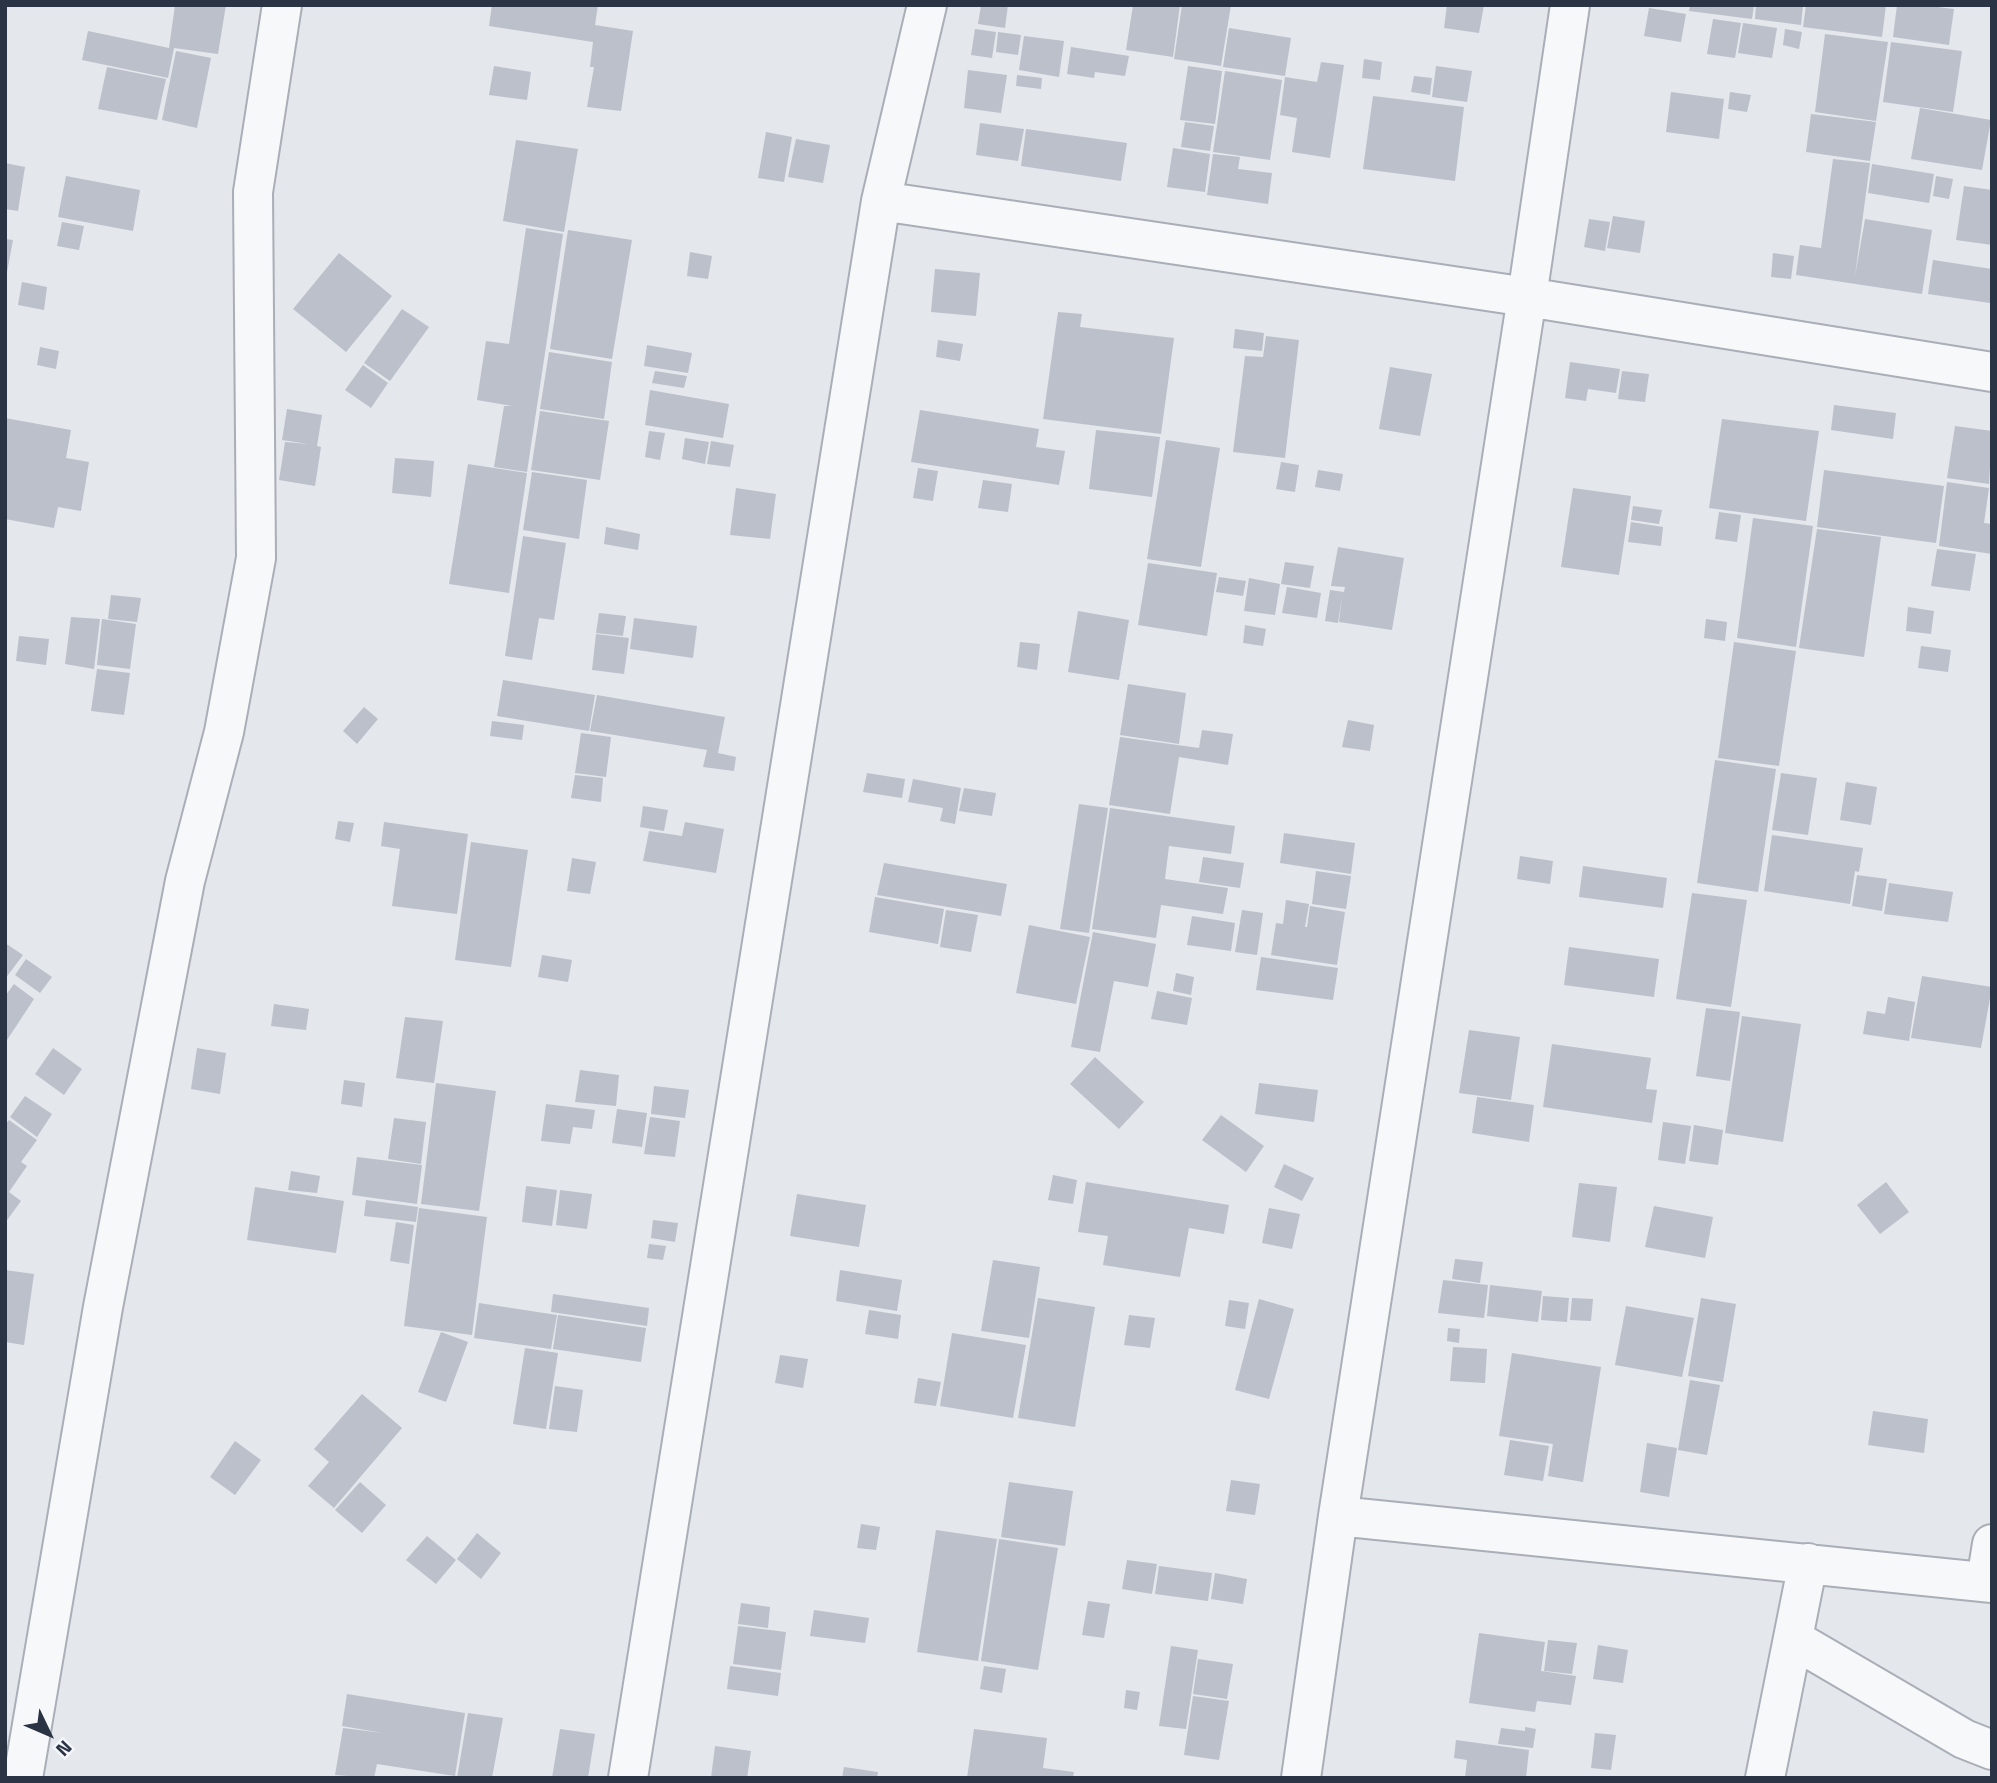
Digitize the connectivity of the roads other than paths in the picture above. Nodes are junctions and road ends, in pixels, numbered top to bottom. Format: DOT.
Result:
graph roads {
  1 [pos="282,5"];
  2 [pos="927,5"];
  3 [pos="1570,5"];
  4 [pos="881,201"];
  5 [pos="1527,297"];
  6 [pos="1992,372"];
  7 [pos="1338,1516"];
  8 [pos="1992,1544"];
  9 [pos="1808,1563"];
  10 [pos="1989,1582"];
  11 [pos="1793,1639"];
  12 [pos="1992,1750"];
  13 [pos="23,1778"];
  14 [pos="628,1778"];
  15 [pos="1301,1778"];
  16 [pos="1765,1778"];
  1 -- 13 [label="street"];
  2 -- 4 [label="street"];
  3 -- 5 [label="street"];
  4 -- 5 [label="street"];
  4 -- 14 [label="street"];
  5 -- 6 [label="street"];
  5 -- 7 [label="street"];
  7 -- 9 [label="street"];
  7 -- 15 [label="street"];
  8 -- 10 [label="street"];
  9 -- 10 [label="street"];
  9 -- 11 [label="street"];
  11 -- 12 [label="street"];
  11 -- 16 [label="street"];
}
